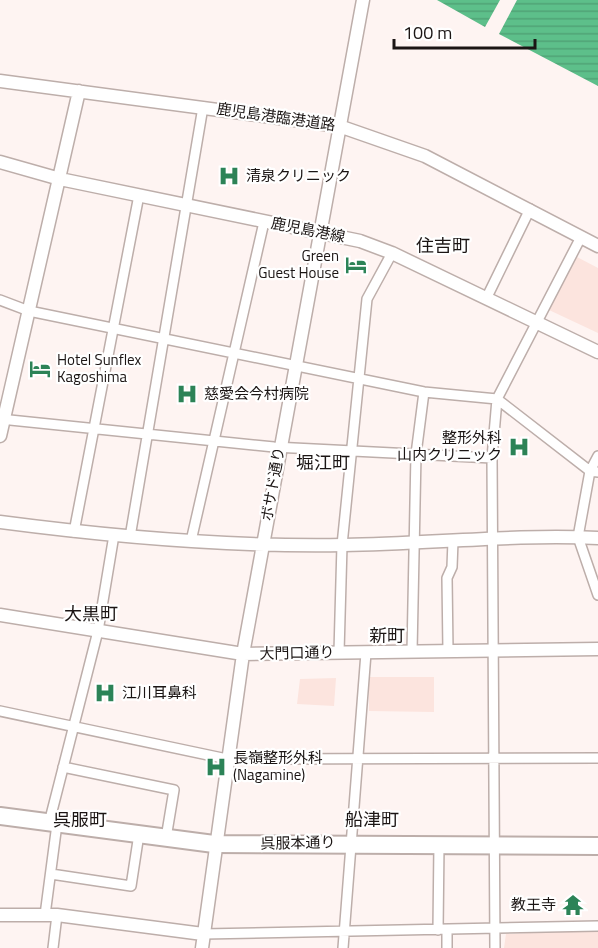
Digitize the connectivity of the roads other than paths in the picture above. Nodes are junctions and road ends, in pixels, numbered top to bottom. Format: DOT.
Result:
graph roads {
  1 [pos="363,0"];
  2 [pos="0,81"];
  3 [pos="79,91"];
  4 [pos="203,107"];
  5 [pos="339,126"];
  6 [pos="0,162"];
  7 [pos="60,179"];
  8 [pos="139,195"];
  9 [pos="187,205"];
  10 [pos="530,209"];
  11 [pos="264,222"];
  12 [pos="320,233"];
  13 [pos="581,237"];
  14 [pos="598,246"];
  15 [pos="392,253"];
  16 [pos="486,299"];
  17 [pos="0,300"];
  18 [pos="29,311"];
  19 [pos="536,322"];
  20 [pos="114,328"];
  21 [pos="164,339"];
  22 [pos="598,352"];
  23 [pos="233,354"];
  24 [pos="295,366"];
  25 [pos="360,379"];
  26 [pos="424,392"];
  27 [pos="497,399"];
  28 [pos="2,420"];
  29 [pos="94,430"];
  30 [pos="0,435"];
  31 [pos="147,435"];
  32 [pos="213,441"];
  33 [pos="279,447"];
  34 [pos="352,452"];
  35 [pos="416,454"];
  36 [pos="598,456"];
  37 [pos="492,458"];
  38 [pos="594,472"];
  39 [pos="0,522"];
  40 [pos="74,532"];
  41 [pos="114,536"];
  42 [pos="130,537"];
  43 [pos="578,537"];
  44 [pos="598,538"];
  45 [pos="494,539"];
  46 [pos="191,541"];
  47 [pos="453,541"];
  48 [pos="414,543"];
  49 [pos="262,544"];
  50 [pos="342,545"];
  51 [pos="598,595"];
  52 [pos="0,615"];
  53 [pos="98,631"];
  54 [pos="598,649"];
  55 [pos="494,650"];
  56 [pos="448,651"];
  57 [pos="339,652"];
  58 [pos="412,652"];
  59 [pos="366,653"];
  60 [pos="243,654"];
  61 [pos="0,711"];
  62 [pos="73,727"];
  63 [pos="495,758"];
  64 [pos="598,758"];
  65 [pos="227,759"];
  66 [pos="358,759"];
  67 [pos="63,767"];
  68 [pos="0,816"];
  69 [pos="53,823"];
  70 [pos="139,834"];
  71 [pos="166,838"];
  72 [pos="351,843"];
  73 [pos="214,844"];
  74 [pos="439,844"];
  75 [pos="494,844"];
  76 [pos="598,846"];
  77 [pos="51,874"];
  78 [pos="0,915"];
  79 [pos="51,915"];
  80 [pos="598,926"];
  81 [pos="495,929"];
  82 [pos="443,930"];
  83 [pos="344,932"];
  84 [pos="203,934"];
  85 [pos="53,948"];
  86 [pos="202,948"];
  87 [pos="343,948"];
  88 [pos="447,948"];
  89 [pos="495,948"];
  1 -- 5 [label="street, ボサド通り"];
  2 -- 3 [label="street, 鹿児島港臨港道路"];
  3 -- 4 [label="street, 鹿児島港臨港道路"];
  3 -- 7 [label="street"];
  4 -- 5 [label="street, 鹿児島港臨港道路"];
  4 -- 9 [label="street"];
  5 -- 10 [label="street, 鹿児島港臨港道路"];
  5 -- 12 [label="street, ボサド通り"];
  6 -- 7 [label="street, 鹿児島港線"];
  7 -- 8 [label="street, 鹿児島港線"];
  7 -- 18 [label="street"];
  8 -- 9 [label="street, 鹿児島港線"];
  8 -- 20 [label="street"];
  9 -- 11 [label="street, 鹿児島港線"];
  9 -- 21 [label="street"];
  10 -- 13 [label="street, 鹿児島港臨港道路"];
  10 -- 16 [label="street"];
  11 -- 12 [label="street, 鹿児島港線"];
  11 -- 23 [label="street"];
  12 -- 15 [label="street, 鹿児島港線"];
  12 -- 24 [label="street, ボサド通り"];
  13 -- 14 [label="street, 鹿児島港臨港道路"];
  13 -- 19 [label="street"];
  15 -- 16 [label="street, 鹿児島港線"];
  15 -- 25 [label="street"];
  16 -- 19 [label="street, 鹿児島港線"];
  17 -- 18 [label="street"];
  18 -- 20 [label="street"];
  18 -- 28 [label="street"];
  19 -- 22 [label="street, 鹿児島港線"];
  19 -- 27 [label="street"];
  20 -- 21 [label="street"];
  20 -- 29 [label="street"];
  21 -- 23 [label="street"];
  21 -- 31 [label="street"];
  23 -- 24 [label="street"];
  23 -- 32 [label="street"];
  24 -- 25 [label="street"];
  24 -- 33 [label="street, ボサド通り"];
  25 -- 26 [label="street"];
  25 -- 34 [label="street"];
  26 -- 27 [label="street"];
  26 -- 35 [label="street"];
  27 -- 37 [label="street"];
  27 -- 38 [label="street"];
  28 -- 29 [label="street"];
  28 -- 30 [label="street"];
  29 -- 31 [label="street"];
  29 -- 40 [label="street"];
  31 -- 32 [label="street"];
  31 -- 42 [label="street"];
  32 -- 33 [label="street"];
  32 -- 46 [label="street"];
  33 -- 34 [label="street"];
  33 -- 49 [label="street, ボサド通り"];
  34 -- 35 [label="street"];
  34 -- 50 [label="street"];
  35 -- 37 [label="street"];
  35 -- 48 [label="street"];
  36 -- 38 [label="street"];
  37 -- 45 [label="street"];
  38 -- 43 [label="street"];
  39 -- 40 [label="street"];
  40 -- 41 [label="street"];
  41 -- 42 [label="street"];
  41 -- 53 [label="street"];
  42 -- 46 [label="street"];
  43 -- 44 [label="street"];
  43 -- 45 [label="street"];
  43 -- 51 [label="street"];
  45 -- 47 [label="street"];
  45 -- 55 [label="street"];
  46 -- 49 [label="street"];
  47 -- 48 [label="street"];
  47 -- 56 [label="street"];
  48 -- 50 [label="street"];
  48 -- 58 [label="street"];
  49 -- 50 [label="street"];
  49 -- 60 [label="street, ボサド通り"];
  50 -- 57 [label="street"];
  52 -- 53 [label="street, 大門口通り"];
  53 -- 60 [label="street, 大門口通り"];
  53 -- 62 [label="street"];
  54 -- 55 [label="street, 大門口通り"];
  55 -- 56 [label="street, 大門口通り"];
  55 -- 63 [label="street"];
  56 -- 58 [label="street, 大門口通り"];
  57 -- 59 [label="street, 大門口通り"];
  57 -- 60 [label="street, 大門口通り"];
  58 -- 59 [label="street, 大門口通り"];
  59 -- 66 [label="street"];
  60 -- 65 [label="street, ボサド通り"];
  61 -- 62 [label="street"];
  62 -- 65 [label="street"];
  62 -- 67 [label="street"];
  63 -- 64 [label="street"];
  63 -- 66 [label="street"];
  63 -- 75 [label="street"];
  65 -- 66 [label="street"];
  65 -- 73 [label="street, ボサド通り"];
  66 -- 72 [label="street"];
  67 -- 69 [label="street"];
  67 -- 71 [label="street"];
  68 -- 69 [label="highway, 呉服本通り"];
  69 -- 70 [label="highway, 呉服本通り"];
  69 -- 77 [label="street"];
  70 -- 71 [label="highway, 呉服本通り"];
  70 -- 77 [label="street"];
  71 -- 73 [label="highway, 呉服本通り"];
  72 -- 73 [label="highway, 呉服本通り"];
  72 -- 74 [label="highway, 呉服本通り"];
  72 -- 83 [label="street"];
  73 -- 84 [label="street, ボサド通り"];
  74 -- 75 [label="highway, 呉服本通り"];
  74 -- 82 [label="street"];
  75 -- 76 [label="highway, 呉服本通り"];
  75 -- 81 [label="street"];
  77 -- 79 [label="street"];
  78 -- 79 [label="street"];
  79 -- 84 [label="street"];
  79 -- 85 [label="street"];
  80 -- 81 [label="street"];
  81 -- 82 [label="street"];
  81 -- 89 [label="street"];
  82 -- 83 [label="street"];
  82 -- 88 [label="street"];
  83 -- 84 [label="street"];
  83 -- 87 [label="street"];
  84 -- 86 [label="street, ボサド通り"];
}
